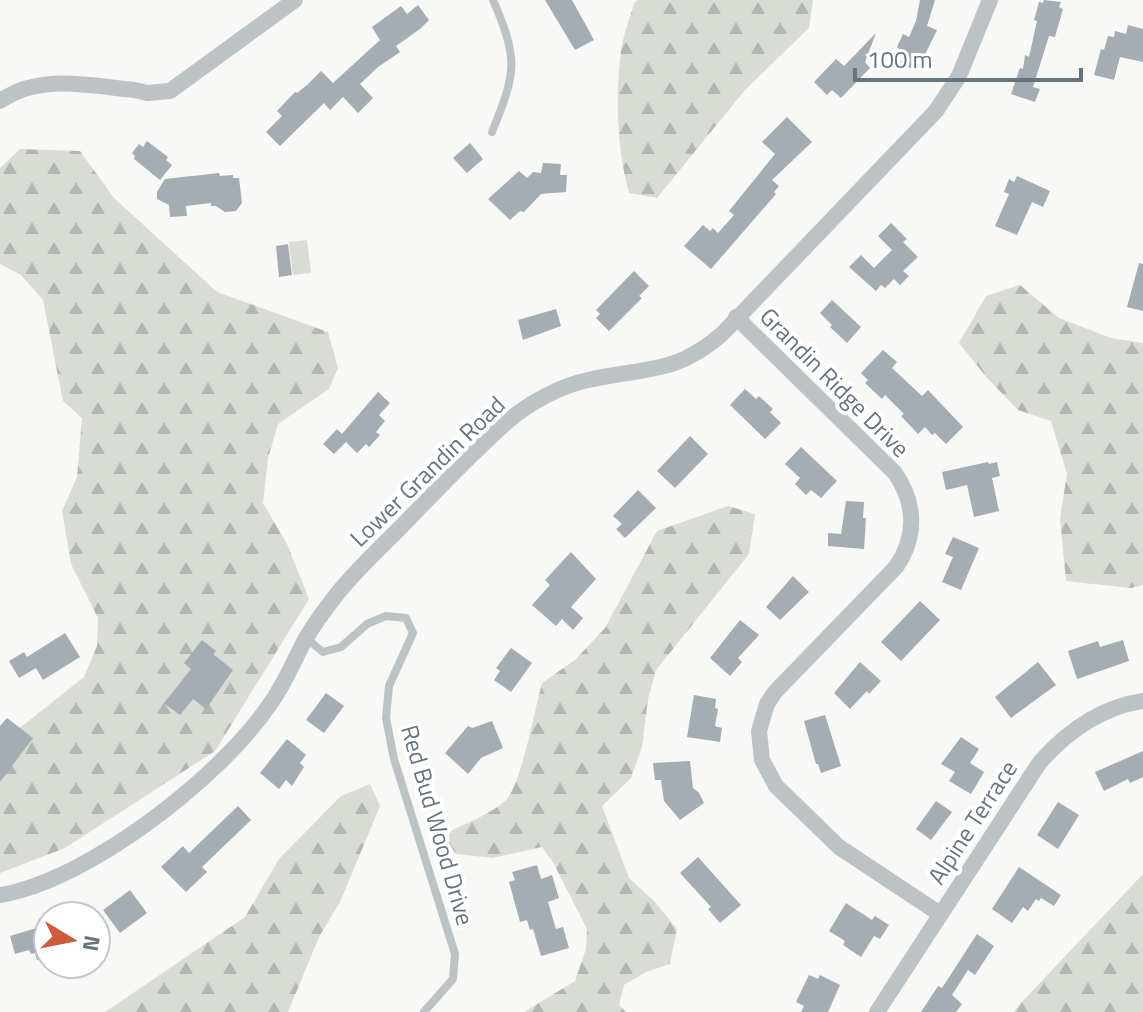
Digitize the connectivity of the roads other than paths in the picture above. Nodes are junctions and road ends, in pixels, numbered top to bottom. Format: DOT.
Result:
graph roads {
  1 [pos="295,0"];
  2 [pos="493,0"];
  3 [pos="990,0"];
  4 [pos="0,101"];
  5 [pos="492,132"];
  6 [pos="736,317"];
  7 [pos="306,638"];
  8 [pos="1143,701"];
  9 [pos="0,895"];
  10 [pos="940,914"];
  11 [pos="424,1012"];
  12 [pos="877,1012"];
  1 -- 4 [label="street"];
  2 -- 5 [label="lane"];
  3 -- 6 [label="street, Lower Grandin Road"];
  6 -- 7 [label="street, Lower Grandin Road"];
  6 -- 10 [label="street, Grandin Ridge Drive"];
  7 -- 9 [label="street, Lower Grandin Road"];
  7 -- 11 [label="lane, Red Bud Wood Drive"];
  8 -- 10 [label="street, Alpine Terrace"];
  10 -- 12 [label="street, Alpine Terrace"];
}
